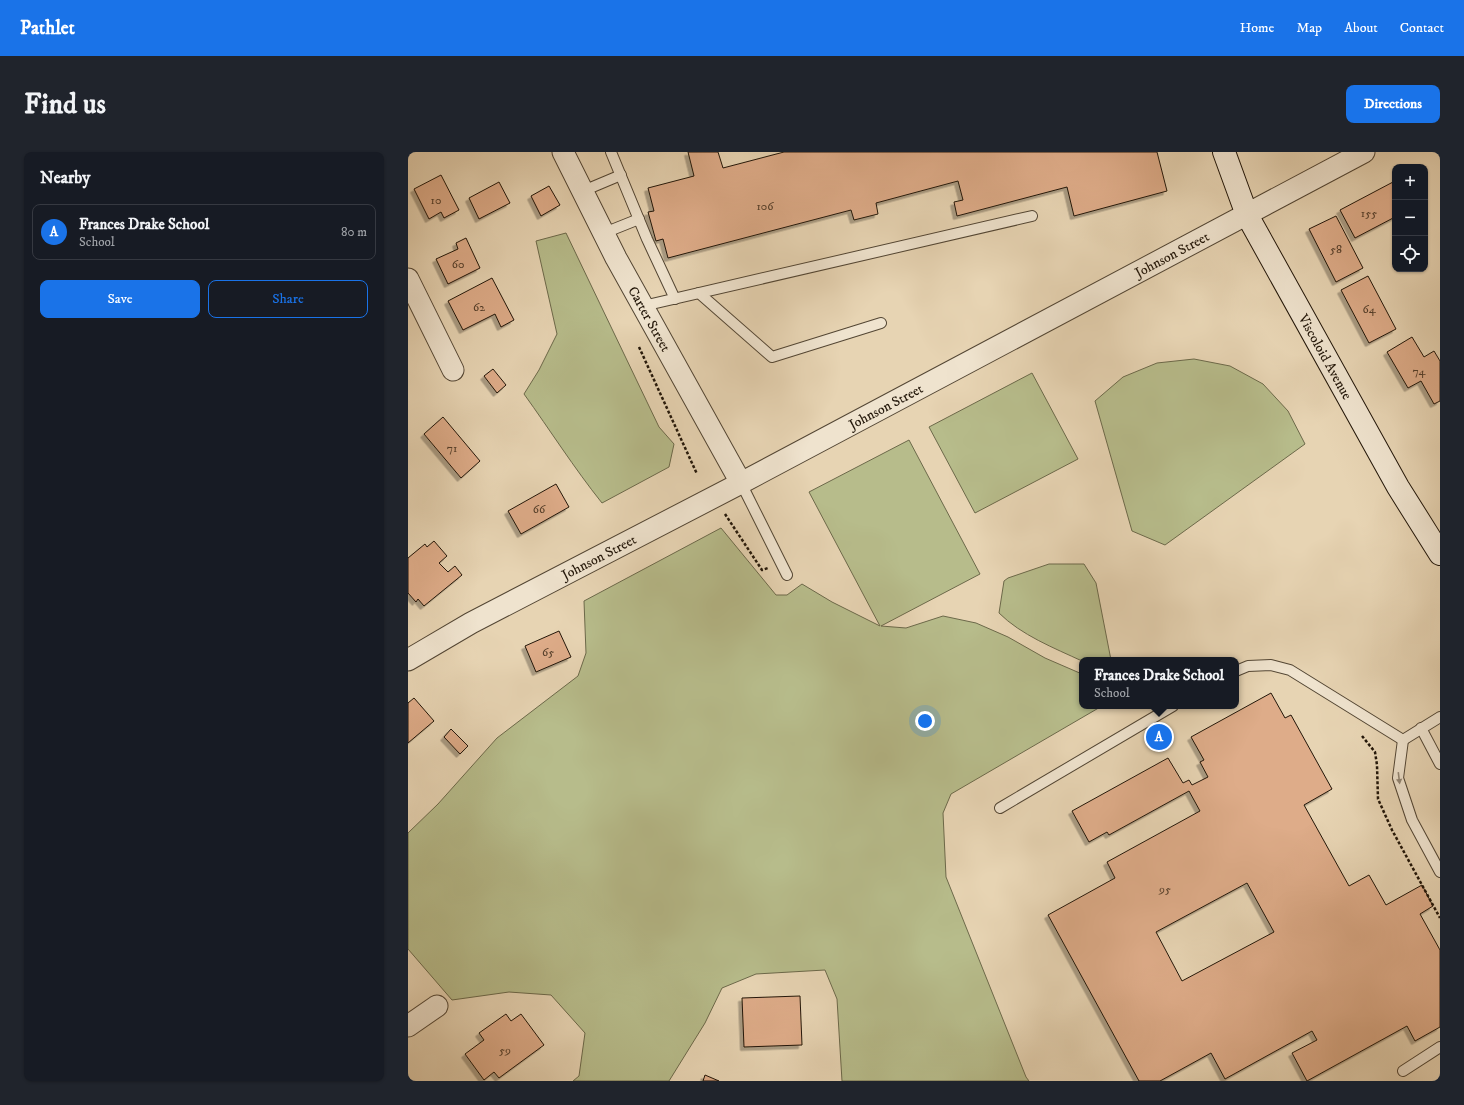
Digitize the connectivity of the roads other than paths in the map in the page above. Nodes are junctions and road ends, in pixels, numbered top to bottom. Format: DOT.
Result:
graph roads {
  1 [pos="563,152"];
  2 [pos="611,152"];
  3 [pos="1224,152"];
  4 [pos="1364,152"];
  5 [pos="621,175"];
  6 [pos="583,192"];
  7 [pos="1247,214"];
  8 [pos="1032,216"];
  9 [pos="639,219"];
  10 [pos="604,233"];
  11 [pos="408,279"];
  12 [pos="699,293"];
  13 [pos="675,299"];
  14 [pos="643,306"];
  15 [pos="880,323"];
  16 [pos="453,370"];
  17 [pos="741,483"];
  18 [pos="1440,554"];
  19 [pos="787,575"];
  20 [pos="408,660"];
  21 [pos="1239,670"];
  22 [pos="1168,709"];
  23 [pos="1440,717"];
  24 [pos="1421,728"];
  25 [pos="1403,740"];
  26 [pos="1440,764"];
  27 [pos="1000,808"];
  28 [pos="1440,872"];
  29 [pos="437,1006"];
  30 [pos="408,1026"];
  31 [pos="1440,1047"];
  32 [pos="1403,1071"];
  1 -- 6 [label="street, Carter Street"];
  2 -- 5 [label="lane"];
  3 -- 7 [label="main road, Viscoloid Avenue"];
  4 -- 7 [label="street, Johnson Street"];
  5 -- 6 [label="lane"];
  5 -- 9 [label="lane"];
  6 -- 10 [label="street, Carter Street"];
  7 -- 17 [label="street, Johnson Street"];
  7 -- 18 [label="main road, Viscoloid Avenue"];
  8 -- 12 [label="lane"];
  9 -- 10 [label="lane"];
  9 -- 13 [label="lane"];
  10 -- 14 [label="street, Carter Street"];
  11 -- 16 [label="street"];
  12 -- 13 [label="lane"];
  12 -- 15 [label="lane"];
  13 -- 14 [label="lane"];
  14 -- 17 [label="street, Carter Street"];
  17 -- 19 [label="lane"];
  17 -- 20 [label="street, Johnson Street"];
  21 -- 25 [label="lane"];
  22 -- 27 [label="lane"];
  23 -- 24 [label="lane"];
  24 -- 25 [label="lane"];
  24 -- 26 [label="lane"];
  25 -- 28 [label="lane, one-way"];
  29 -- 30 [label="street"];
  31 -- 32 [label="lane"];
}
